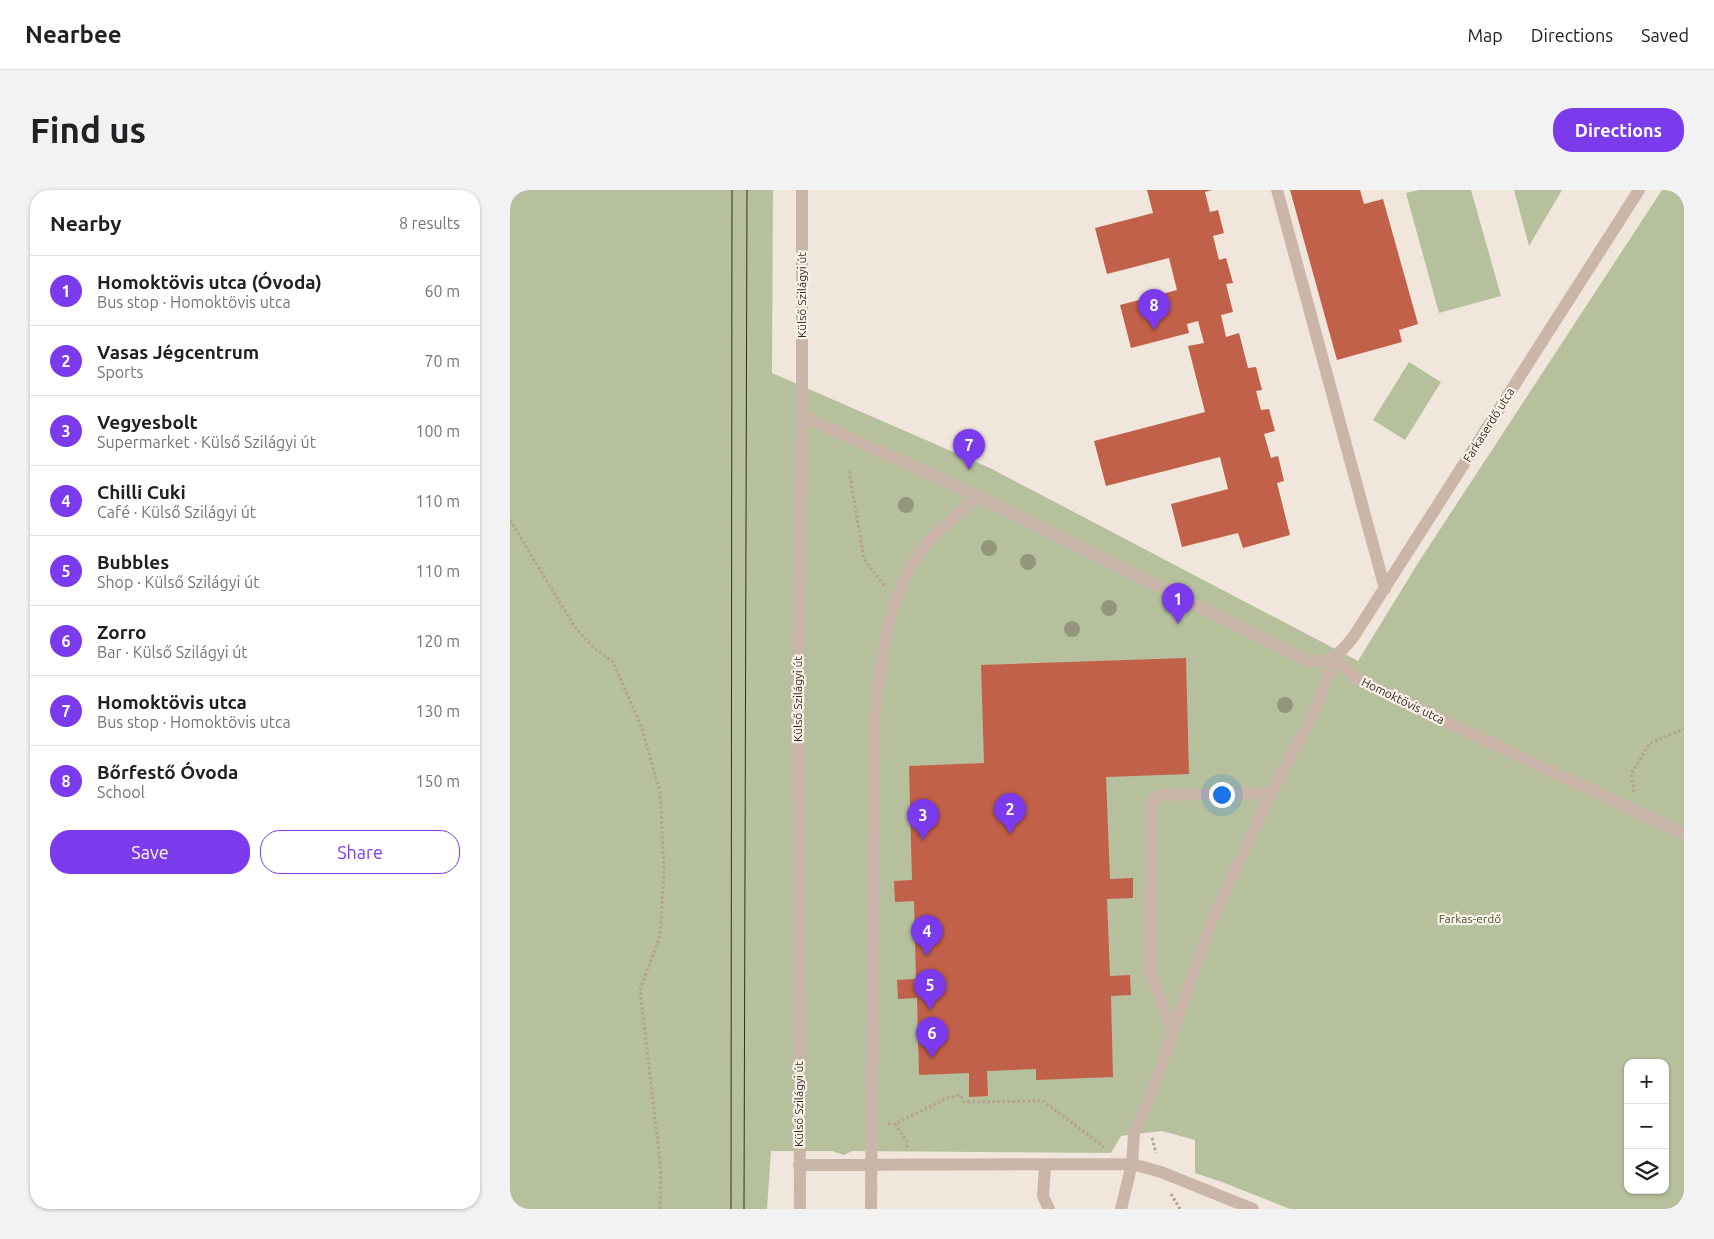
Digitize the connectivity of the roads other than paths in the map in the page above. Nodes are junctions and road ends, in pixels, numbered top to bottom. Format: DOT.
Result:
graph roads {
  1 [pos="802,190"];
  2 [pos="1277,190"];
  3 [pos="1639,190"];
  4 [pos="802,416"];
  5 [pos="978,496"];
  6 [pos="1384,589"];
  7 [pos="1335,658"];
  8 [pos="1271,793"];
  9 [pos="1684,834"];
  10 [pos="1172,1030"];
  11 [pos="1132,1164"];
  12 [pos="799,1165"];
  13 [pos="871,1165"];
  14 [pos="1045,1165"];
  15 [pos="800,1209"];
  16 [pos="871,1209"];
  17 [pos="1049,1209"];
  18 [pos="1121,1209"];
  19 [pos="1253,1209"];
  1 -- 4 [label="street, Külső Szilágyi út"];
  2 -- 6 [label="street"];
  3 -- 6 [label="street, Farkaserdő utca"];
  4 -- 5 [label="street"];
  4 -- 12 [label="street, Külső Szilágyi út"];
  5 -- 7 [label="street"];
  5 -- 13 [label="street"];
  6 -- 7 [label="street, Farkaserdő utca"];
  7 -- 8 [label="street, Farkaserdő utca"];
  7 -- 9 [label="street, Homoktövis utca"];
  8 -- 10 [label="street, Farkaserdő utca"];
  8 -- 10 [label="street"];
  10 -- 11 [label="street, Farkaserdő utca"];
  11 -- 14 [label="street"];
  11 -- 18 [label="street, Farkaserdő utca"];
  11 -- 19 [label="street"];
  12 -- 13 [label="street"];
  12 -- 15 [label="street, Külső Szilágyi út"];
  13 -- 14 [label="street"];
  13 -- 16 [label="street"];
  14 -- 17 [label="street"];
}
